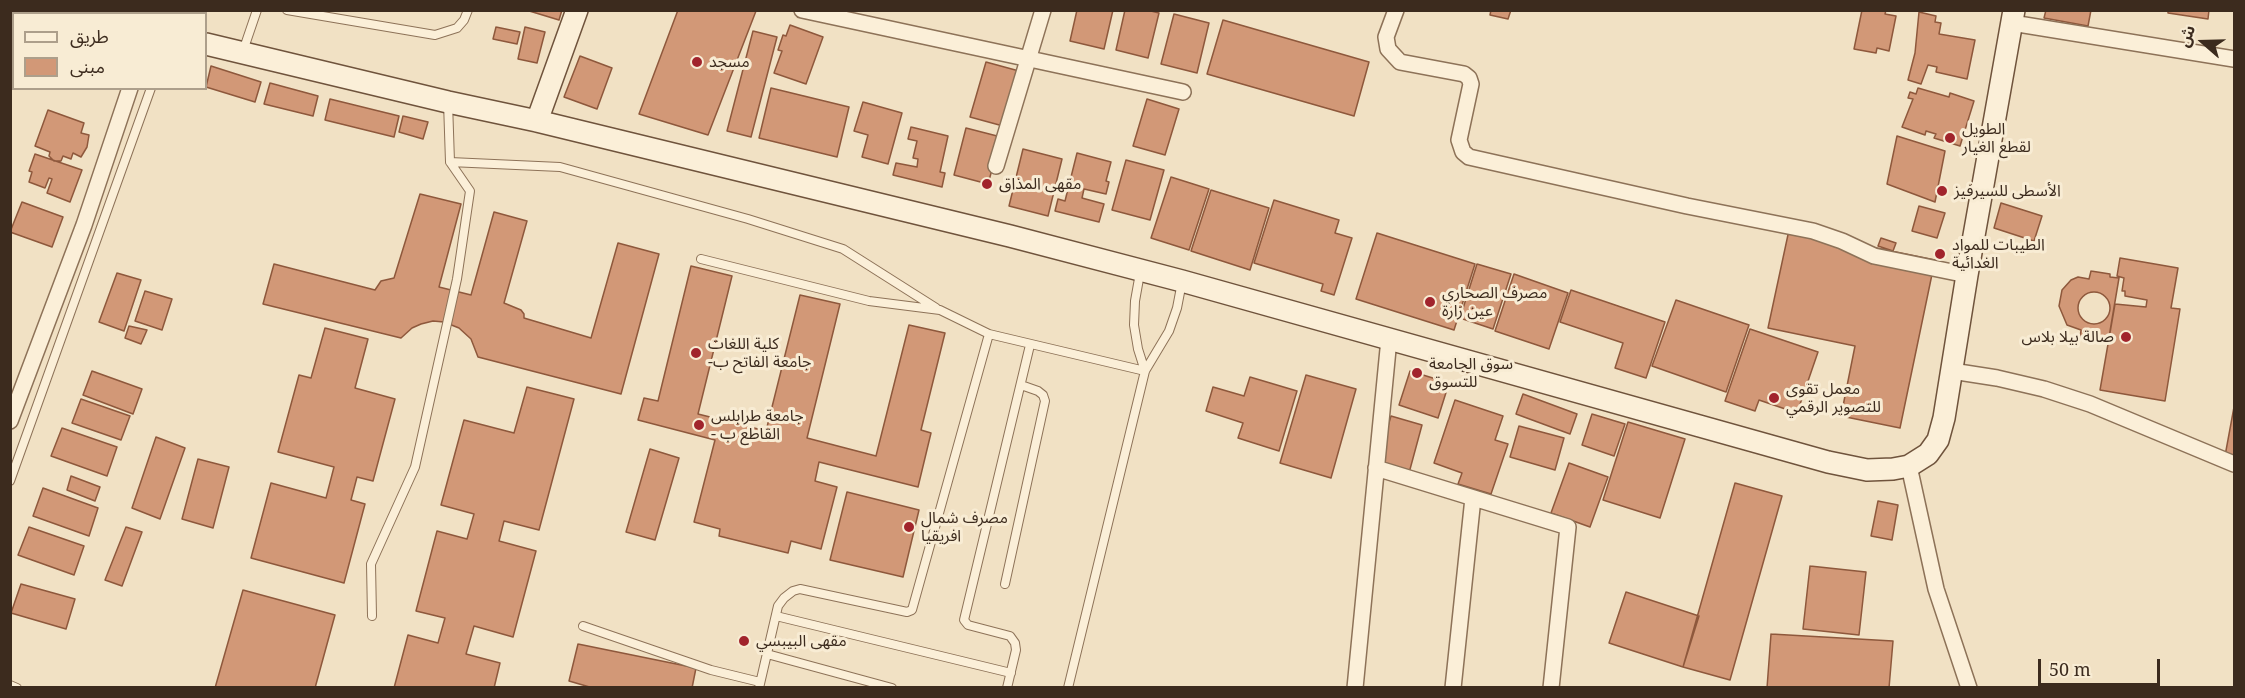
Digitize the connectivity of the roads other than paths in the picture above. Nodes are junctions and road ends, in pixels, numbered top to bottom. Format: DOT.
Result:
graph roads {
  1 [pos="258,10"];
  2 [pos="287,10"];
  3 [pos="468,10"];
  4 [pos="577,10"];
  5 [pos="802,10"];
  6 [pos="1043,10"];
  7 [pos="1396,10"];
  8 [pos="2013,17"];
  9 [pos="207,44"];
  10 [pos="242,53"];
  11 [pos="2235,59"];
  12 [pos="1028,60"];
  13 [pos="129,90"];
  14 [pos="150,90"];
  15 [pos="1183,93"];
  16 [pos="448,102"];
  17 [pos="537,121"];
  18 [pos="450,162"];
  19 [pos="996,166"];
  20 [pos="701,259"];
  21 [pos="1141,270"];
  22 [pos="1967,275"];
  23 [pos="1182,281"];
  24 [pos="940,310"];
  25 [pos="989,334"];
  26 [pos="1389,339"];
  27 [pos="1030,345"];
  28 [pos="1145,371"];
  29 [pos="1952,371"];
  30 [pos="1021,385"];
  31 [pos="10,421"];
  32 [pos="2235,464"];
  33 [pos="1909,466"];
  34 [pos="1376,468"];
  35 [pos="10,481"];
  36 [pos="1473,498"];
  37 [pos="1005,584"];
  38 [pos="372,616"];
  39 [pos="776,616"];
  40 [pos="583,626"];
  41 [pos="767,654"];
  42 [pos="1011,673"];
  43 [pos="10,685"];
  44 [pos="760,685"];
  45 [pos="17,687"];
  46 [pos="892,687"];
  47 [pos="1007,687"];
  48 [pos="1068,687"];
  49 [pos="1355,687"];
  50 [pos="1453,687"];
  51 [pos="1551,687"];
  52 [pos="1969,687"];
  1 -- 10 [label="lane"];
  2 -- 3 [label="lane"];
  4 -- 17 [label="street"];
  5 -- 12 [label="street"];
  6 -- 12 [label="street"];
  7 -- 22 [label="street"];
  8 -- 11 [label="street"];
  8 -- 22 [label="street"];
  9 -- 10 [label="street"];
  10 -- 16 [label="street"];
  12 -- 15 [label="street"];
  12 -- 19 [label="street"];
  13 -- 31 [label="street"];
  14 -- 35 [label="lane"];
  16 -- 17 [label="street"];
  16 -- 18 [label="lane"];
  17 -- 21 [label="street"];
  18 -- 24 [label="lane"];
  18 -- 38 [label="lane"];
  20 -- 24 [label="lane"];
  21 -- 23 [label="street"];
  21 -- 28 [label="lane"];
  22 -- 29 [label="street"];
  23 -- 26 [label="street"];
  23 -- 28 [label="lane"];
  24 -- 25 [label="lane"];
  25 -- 27 [label="lane"];
  25 -- 39 [label="lane"];
  26 -- 33 [label="street"];
  26 -- 34 [label="street"];
  27 -- 28 [label="lane"];
  27 -- 30 [label="lane"];
  28 -- 48 [label="lane"];
  29 -- 32 [label="street"];
  29 -- 33 [label="street"];
  30 -- 37 [label="lane"];
  30 -- 42 [label="lane"];
  33 -- 52 [label="street"];
  34 -- 36 [label="street"];
  34 -- 49 [label="street"];
  36 -- 50 [label="street"];
  36 -- 51 [label="street"];
  39 -- 41 [label="lane"];
  39 -- 42 [label="lane"];
  40 -- 44 [label="lane"];
  41 -- 44 [label="lane"];
  41 -- 46 [label="lane"];
  42 -- 47 [label="lane"];
  43 -- 45 [label="lane"];
}
